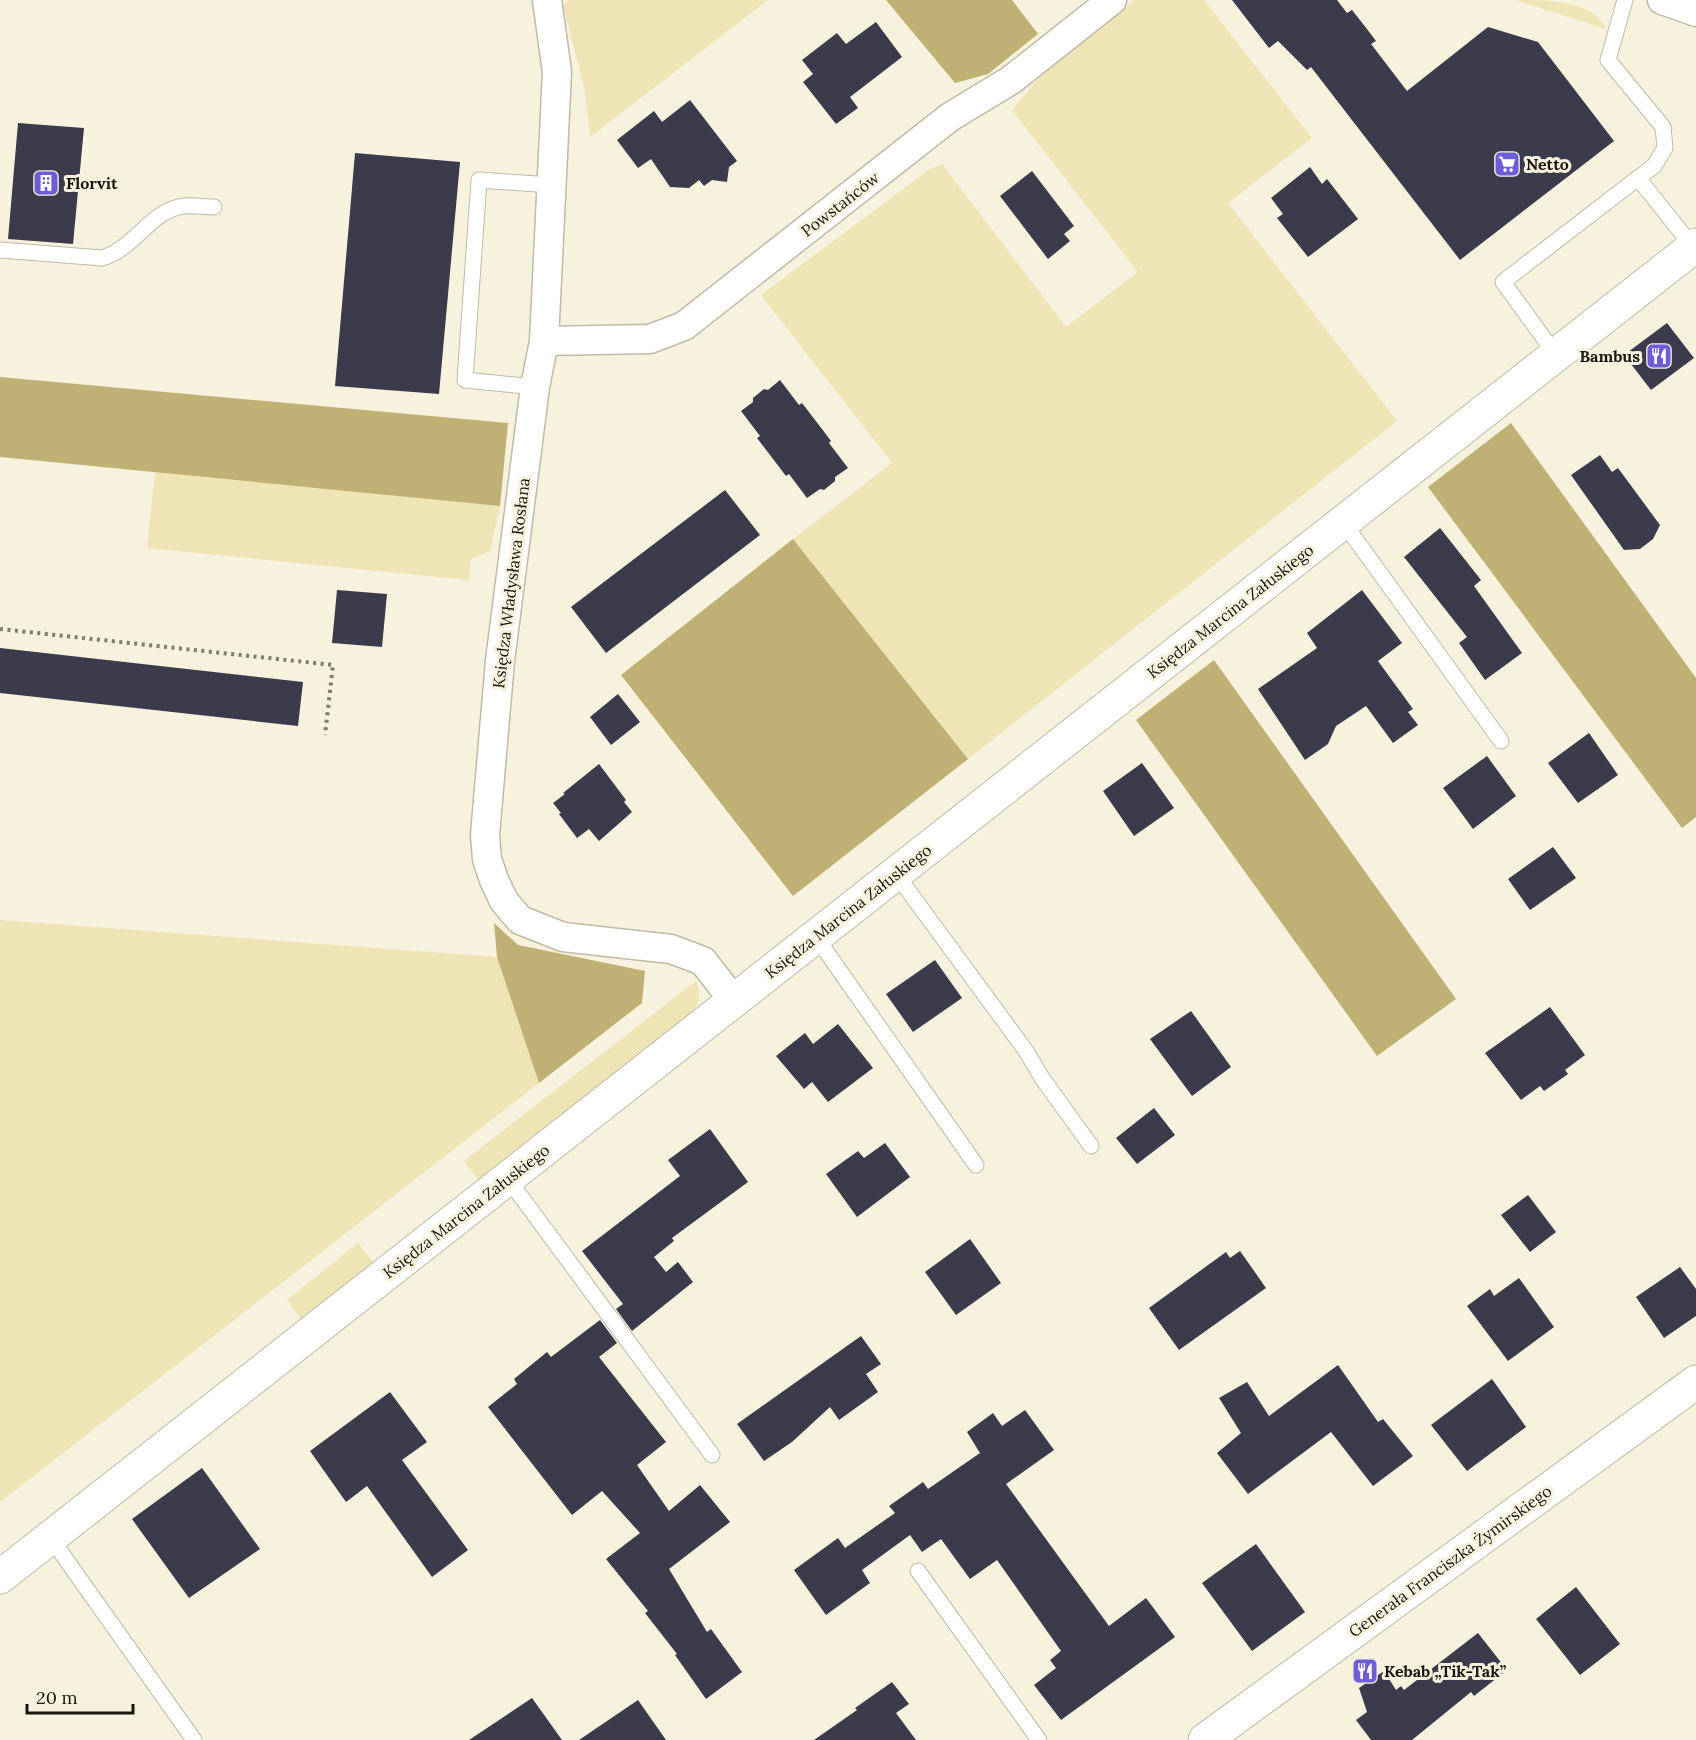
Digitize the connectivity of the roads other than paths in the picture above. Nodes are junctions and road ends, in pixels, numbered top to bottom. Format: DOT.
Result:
graph roads {
  1 [pos="547,0"];
  2 [pos="1112,0"];
  3 [pos="1625,0"];
  4 [pos="1662,0"];
  5 [pos="1696,12"];
  6 [pos="1638,178"];
  7 [pos="551,185"];
  8 [pos="214,207"];
  9 [pos="1695,246"];
  10 [pos="0,250"];
  11 [pos="544,341"];
  12 [pos="1556,355"];
  13 [pos="535,387"];
  14 [pos="1343,522"];
  15 [pos="1501,741"];
  16 [pos="896,874"];
  17 [pos="816,937"];
  18 [pos="734,1001"];
  19 [pos="1091,1146"];
  20 [pos="976,1166"];
  21 [pos="508,1179"];
  22 [pos="1696,1382"];
  23 [pos="712,1455"];
  24 [pos="51,1537"];
  25 [pos="918,1571"];
  26 [pos="0,1577"];
  27 [pos="194,1740"];
  28 [pos="1039,1740"];
  29 [pos="1205,1740"];
  1 -- 7 [label="street, Księdza Władysława Rosłana"];
  2 -- 11 [label="street, Powstańców"];
  3 -- 6 [label="lane"];
  4 -- 5 [label="street"];
  6 -- 9 [label="lane"];
  6 -- 12 [label="lane"];
  7 -- 11 [label="street, Księdza Władysława Rosłana"];
  7 -- 13 [label="lane"];
  8 -- 10 [label="lane"];
  9 -- 12 [label="street, Księdza Marcina Załuskiego"];
  11 -- 13 [label="street, Księdza Władysława Rosłana"];
  12 -- 14 [label="street, Księdza Marcina Załuskiego"];
  13 -- 18 [label="street, Księdza Władysława Rosłana"];
  14 -- 15 [label="lane"];
  14 -- 16 [label="street, Księdza Marcina Załuskiego"];
  16 -- 17 [label="street, Księdza Marcina Załuskiego"];
  16 -- 19 [label="lane"];
  17 -- 18 [label="street, Księdza Marcina Załuskiego"];
  17 -- 20 [label="lane"];
  18 -- 21 [label="street, Księdza Marcina Załuskiego"];
  21 -- 23 [label="lane"];
  21 -- 24 [label="street, Księdza Marcina Załuskiego"];
  22 -- 29 [label="street, Generała Franciszka Żymirskiego"];
  24 -- 26 [label="street, Księdza Marcina Załuskiego"];
  24 -- 27 [label="lane"];
  25 -- 28 [label="lane"];
}
